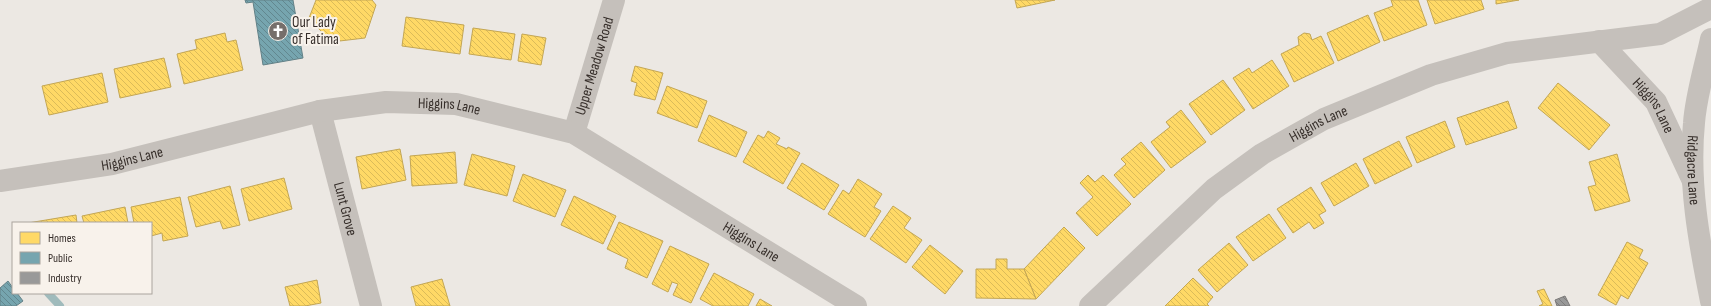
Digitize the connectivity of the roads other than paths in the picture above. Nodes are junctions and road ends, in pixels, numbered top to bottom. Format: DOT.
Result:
graph roads {
  1 [pos="614,0"];
  2 [pos="1711,8"];
  3 [pos="1711,39"];
  4 [pos="1599,41"];
  5 [pos="320,111"];
  6 [pos="574,133"];
  7 [pos="0,181"];
  8 [pos="1693,181"];
  9 [pos="1710,288"];
  10 [pos="370,306"];
  11 [pos="856,306"];
  12 [pos="1090,306"];
  1 -- 6 [label="street, Upper Meadow Road"];
  2 -- 4 [label="street, Higgins Lane"];
  3 -- 8 [label="street, Ridgacre Lane"];
  4 -- 8 [label="street, Higgins Lane"];
  4 -- 12 [label="street, Higgins Lane"];
  5 -- 6 [label="street, Higgins Lane"];
  5 -- 7 [label="street, Higgins Lane"];
  5 -- 10 [label="street, Lunt Grove"];
  6 -- 11 [label="street, Higgins Lane"];
  8 -- 9 [label="street, Ridgacre Lane"];
}
